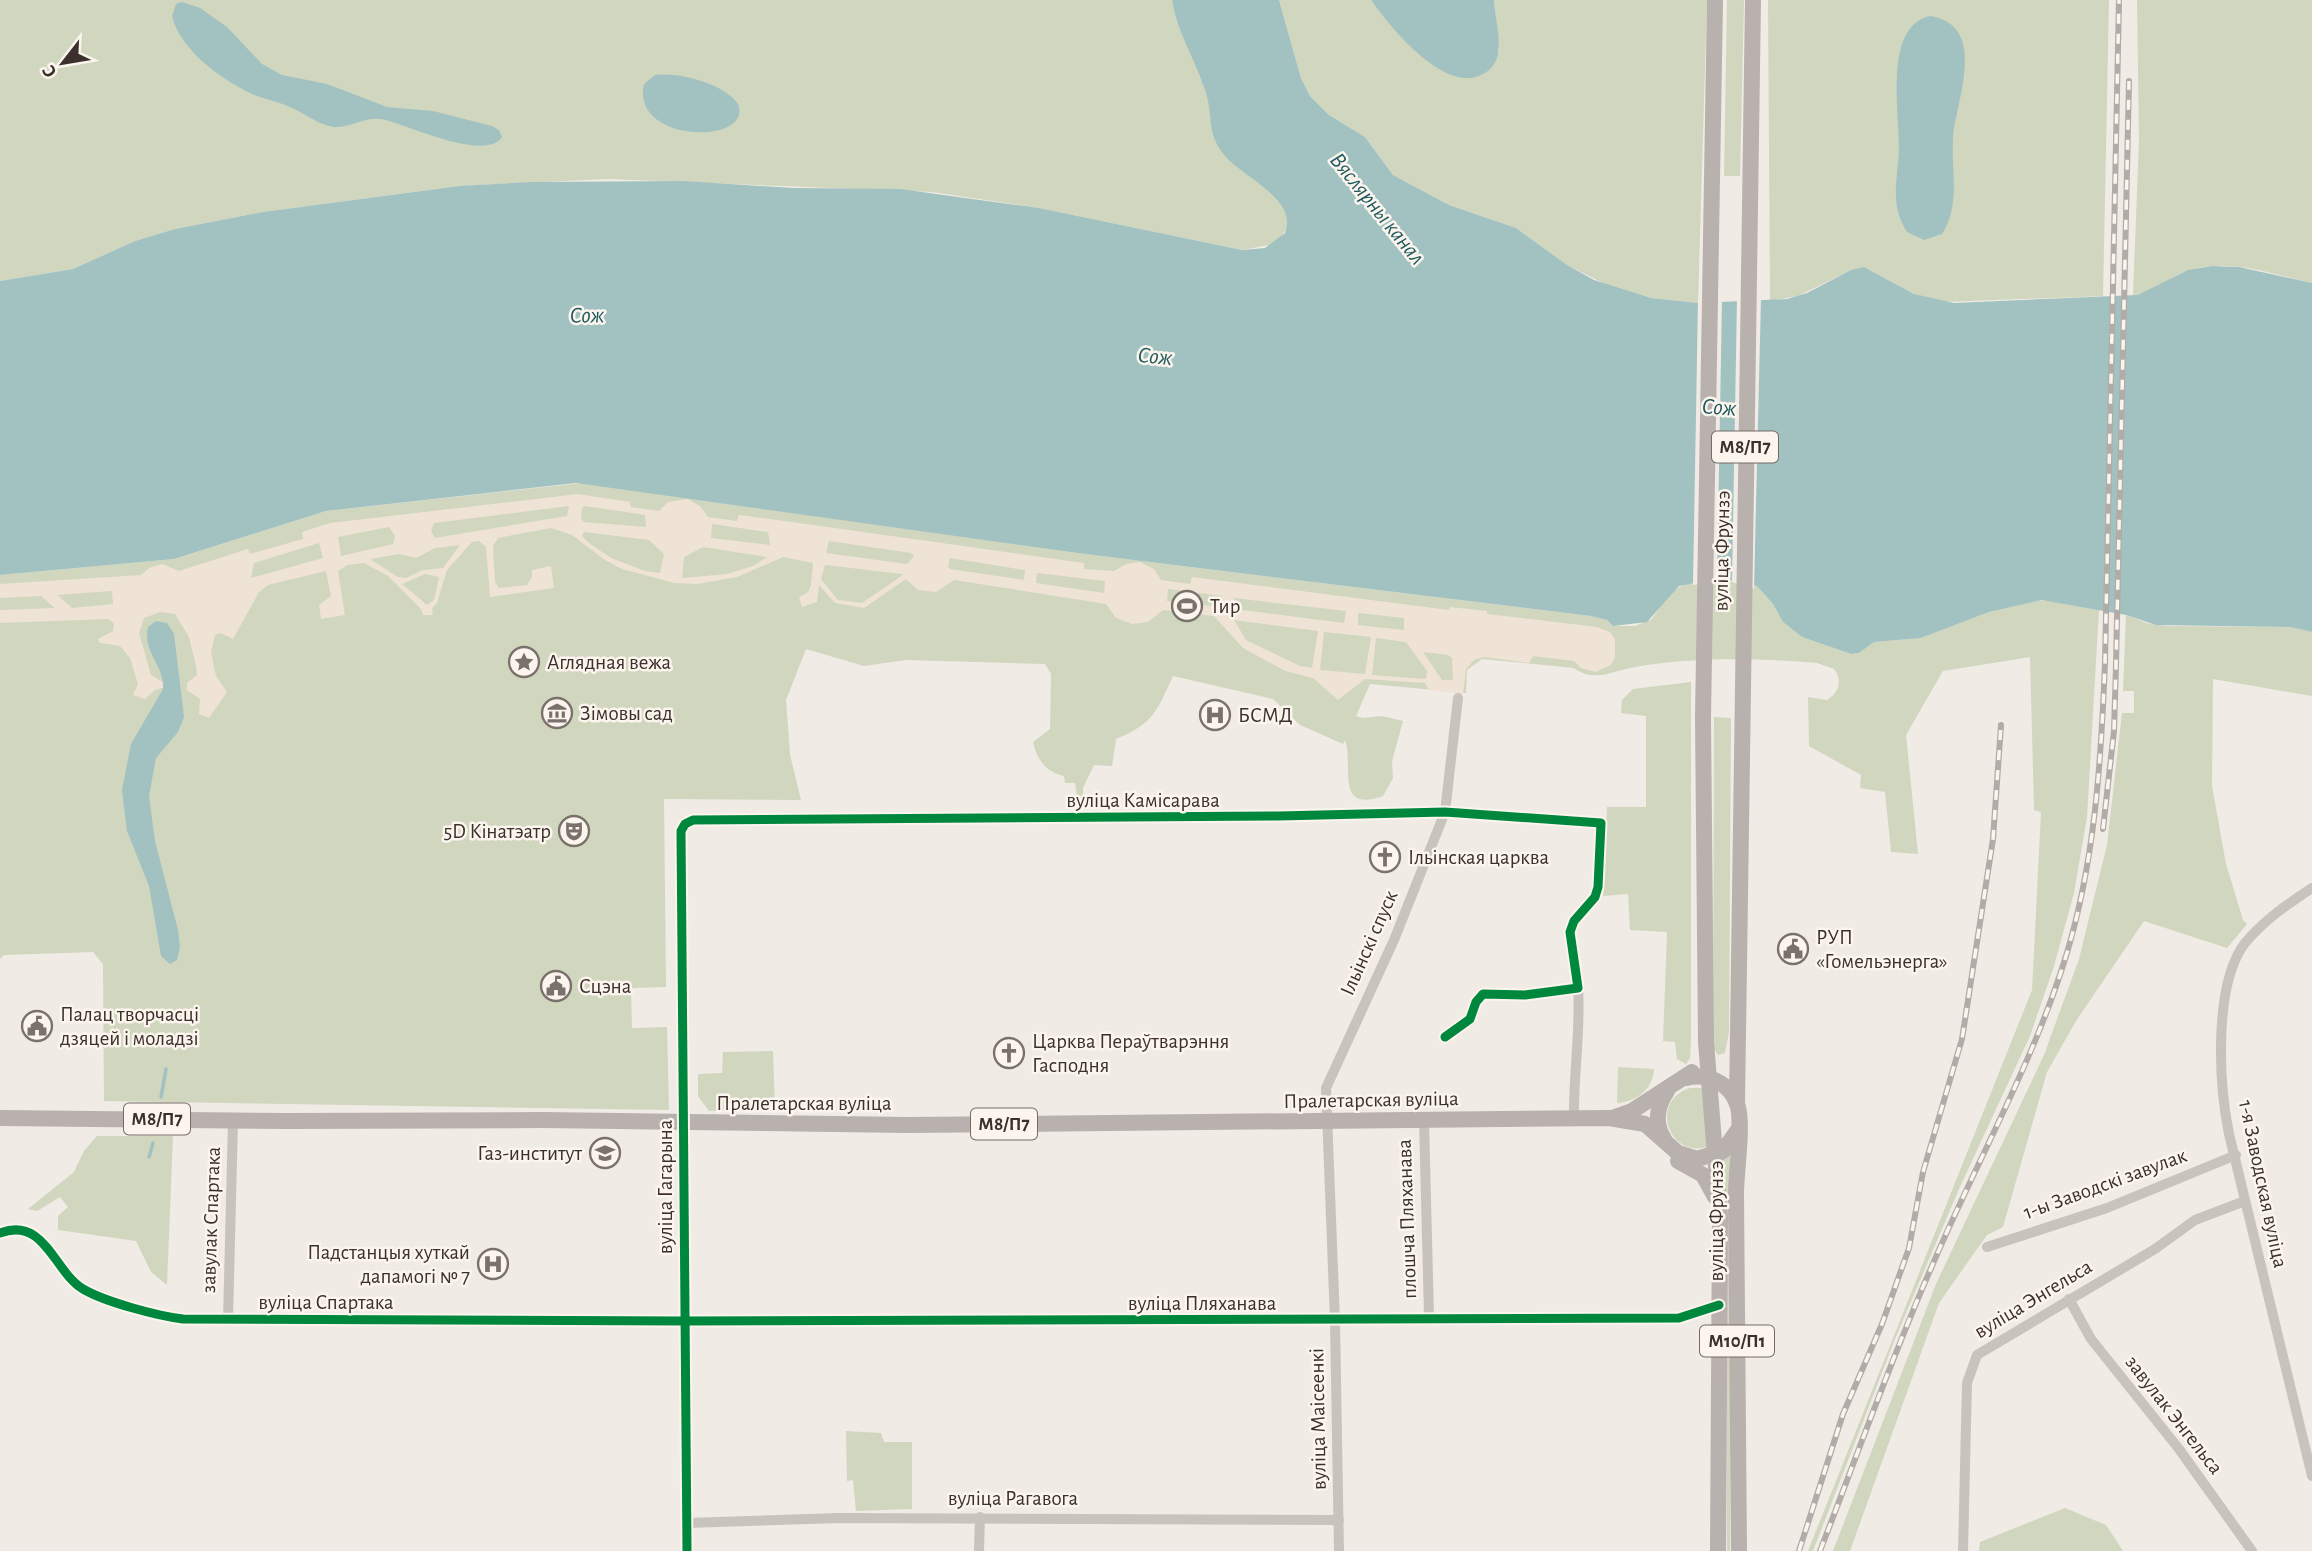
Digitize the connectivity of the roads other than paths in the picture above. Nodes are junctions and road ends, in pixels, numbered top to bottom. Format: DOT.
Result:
graph roads {
  1 [pos="1715,0"];
  2 [pos="1753,0"];
  3 [pos="1458,698"];
  4 [pos="1446,812"];
  5 [pos="685,824"];
  6 [pos="2312,888"];
  7 [pos="1578,988"];
  8 [pos="1445,1037"];
  9 [pos="1706,1042"];
  10 [pos="1708,1077"];
  11 [pos="1686,1078"];
  12 [pos="1669,1088"];
  13 [pos="1737,1102"];
  14 [pos="0,1118"];
  15 [pos="1609,1118"];
  16 [pos="1326,1119"];
  17 [pos="1574,1119"];
  18 [pos="1424,1120"];
  19 [pos="233,1121"];
  20 [pos="1626,1121"];
  21 [pos="682,1123"];
  22 [pos="1738,1130"];
  23 [pos="1667,1144"];
  24 [pos="1716,1155"];
  25 [pos="2236,1155"];
  26 [pos="2245,1201"];
  27 [pos="1720,1217"];
  28 [pos="0,1233"];
  29 [pos="1987,1247"];
  30 [pos="2069,1300"];
  31 [pos="1719,1306"];
  32 [pos="1429,1316"];
  33 [pos="228,1320"];
  34 [pos="683,1321"];
  35 [pos="1335,1321"];
  36 [pos="2312,1476"];
  37 [pos="980,1517"];
  38 [pos="1339,1520"];
  39 [pos="687,1523"];
  40 [pos="687,1551"];
  41 [pos="979,1551"];
  42 [pos="1339,1551"];
  43 [pos="1718,1551"];
  44 [pos="1739,1551"];
  45 [pos="1963,1551"];
  46 [pos="2252,1551"];
  1 -- 9 [label="main road, вуліца Фрунзэ / М8/П7"];
  2 -- 13 [label="main road, вуліца Фрунзэ / М8/П7"];
  3 -- 4 [label="street, Ільінскі спуск"];
  4 -- 5 [label="street, вуліца Камісарава"];
  4 -- 7 [label="street, вуліца Камісарава"];
  4 -- 16 [label="street, Ільінскі спуск"];
  5 -- 21 [label="street, вуліца Гагарына"];
  6 -- 25 [label="street, 1-я Заводская вуліца"];
  7 -- 8 [label="street"];
  7 -- 17 [label="street"];
  9 -- 10 [label="main road, вуліца Фрунзэ / М10/П1"];
  9 -- 11 [label="main road, М8/П7"];
  10 -- 11 [label="main road, М8/П7"];
  10 -- 13 [label="main road"];
  10 -- 24 [label="main road, вуліца Фрунзэ / М10/П1"];
  11 -- 12 [label="main road, М8/П7"];
  12 -- 15 [label="main road, Пралетарская вуліца / М8/П7"];
  12 -- 23 [label="main road"];
  13 -- 22 [label="main road, вуліца Фрунзэ / М8/П7"];
  14 -- 19 [label="main road, Пралетарская вуліца / М8/П7"];
  15 -- 17 [label="main road, Пралетарская вуліца / М8/П7"];
  15 -- 20 [label="main road, Пралетарская вуліца / М8/П7"];
  16 -- 18 [label="main road, Пралетарская вуліца / М8/П7"];
  16 -- 21 [label="main road, Пралетарская вуліца / М8/П7"];
  16 -- 35 [label="street, вуліца Маісеенкі"];
  17 -- 18 [label="main road, Пралетарская вуліца / М8/П7"];
  18 -- 32 [label="street, плошча Пляханава"];
  19 -- 21 [label="main road, Пралетарская вуліца / М8/П7"];
  19 -- 33 [label="street, завулак Спартака"];
  20 -- 23 [label="main road, Пралетарская вуліца / М8/П7"];
  20 -- 27 [label="main road, вуліца Фрунзэ / М10/П1"];
  21 -- 34 [label="street, вуліца Гагарына"];
  22 -- 24 [label="main road"];
  22 -- 44 [label="main road, вуліца Фрунзэ / М10/П1"];
  23 -- 24 [label="main road, М8/П7"];
  24 -- 27 [label="main road, вуліца Фрунзэ / М10/П1"];
  25 -- 26 [label="street, 1-я Заводская вуліца"];
  25 -- 29 [label="street, 1-ы Заводскі завулак"];
  26 -- 30 [label="street, вуліца Энгельса"];
  26 -- 36 [label="street, 1-я Заводская вуліца"];
  27 -- 31 [label="main road, вуліца Фрунзэ / М10/П1"];
  28 -- 33 [label="street, вуліца Спартака"];
  30 -- 45 [label="street, вуліца Энгельса"];
  30 -- 46 [label="street, завулак Энгельса"];
  31 -- 32 [label="street, вуліца Пляханава"];
  31 -- 43 [label="main road, вуліца Фрунзэ / М10/П1"];
  32 -- 35 [label="street, вуліца Пляханава"];
  33 -- 34 [label="street, вуліца Спартака"];
  34 -- 35 [label="street, вуліца Пляханава"];
  34 -- 39 [label="street, вуліца Гагарына"];
  35 -- 38 [label="street, вуліца Маісеенкі"];
  37 -- 38 [label="street, вуліца Рагавога"];
  37 -- 39 [label="street, вуліца Рагавога"];
  37 -- 41 [label="street"];
  38 -- 42 [label="street, вуліца Маісеенкі"];
  39 -- 40 [label="street, вуліца Гагарына"];
}
